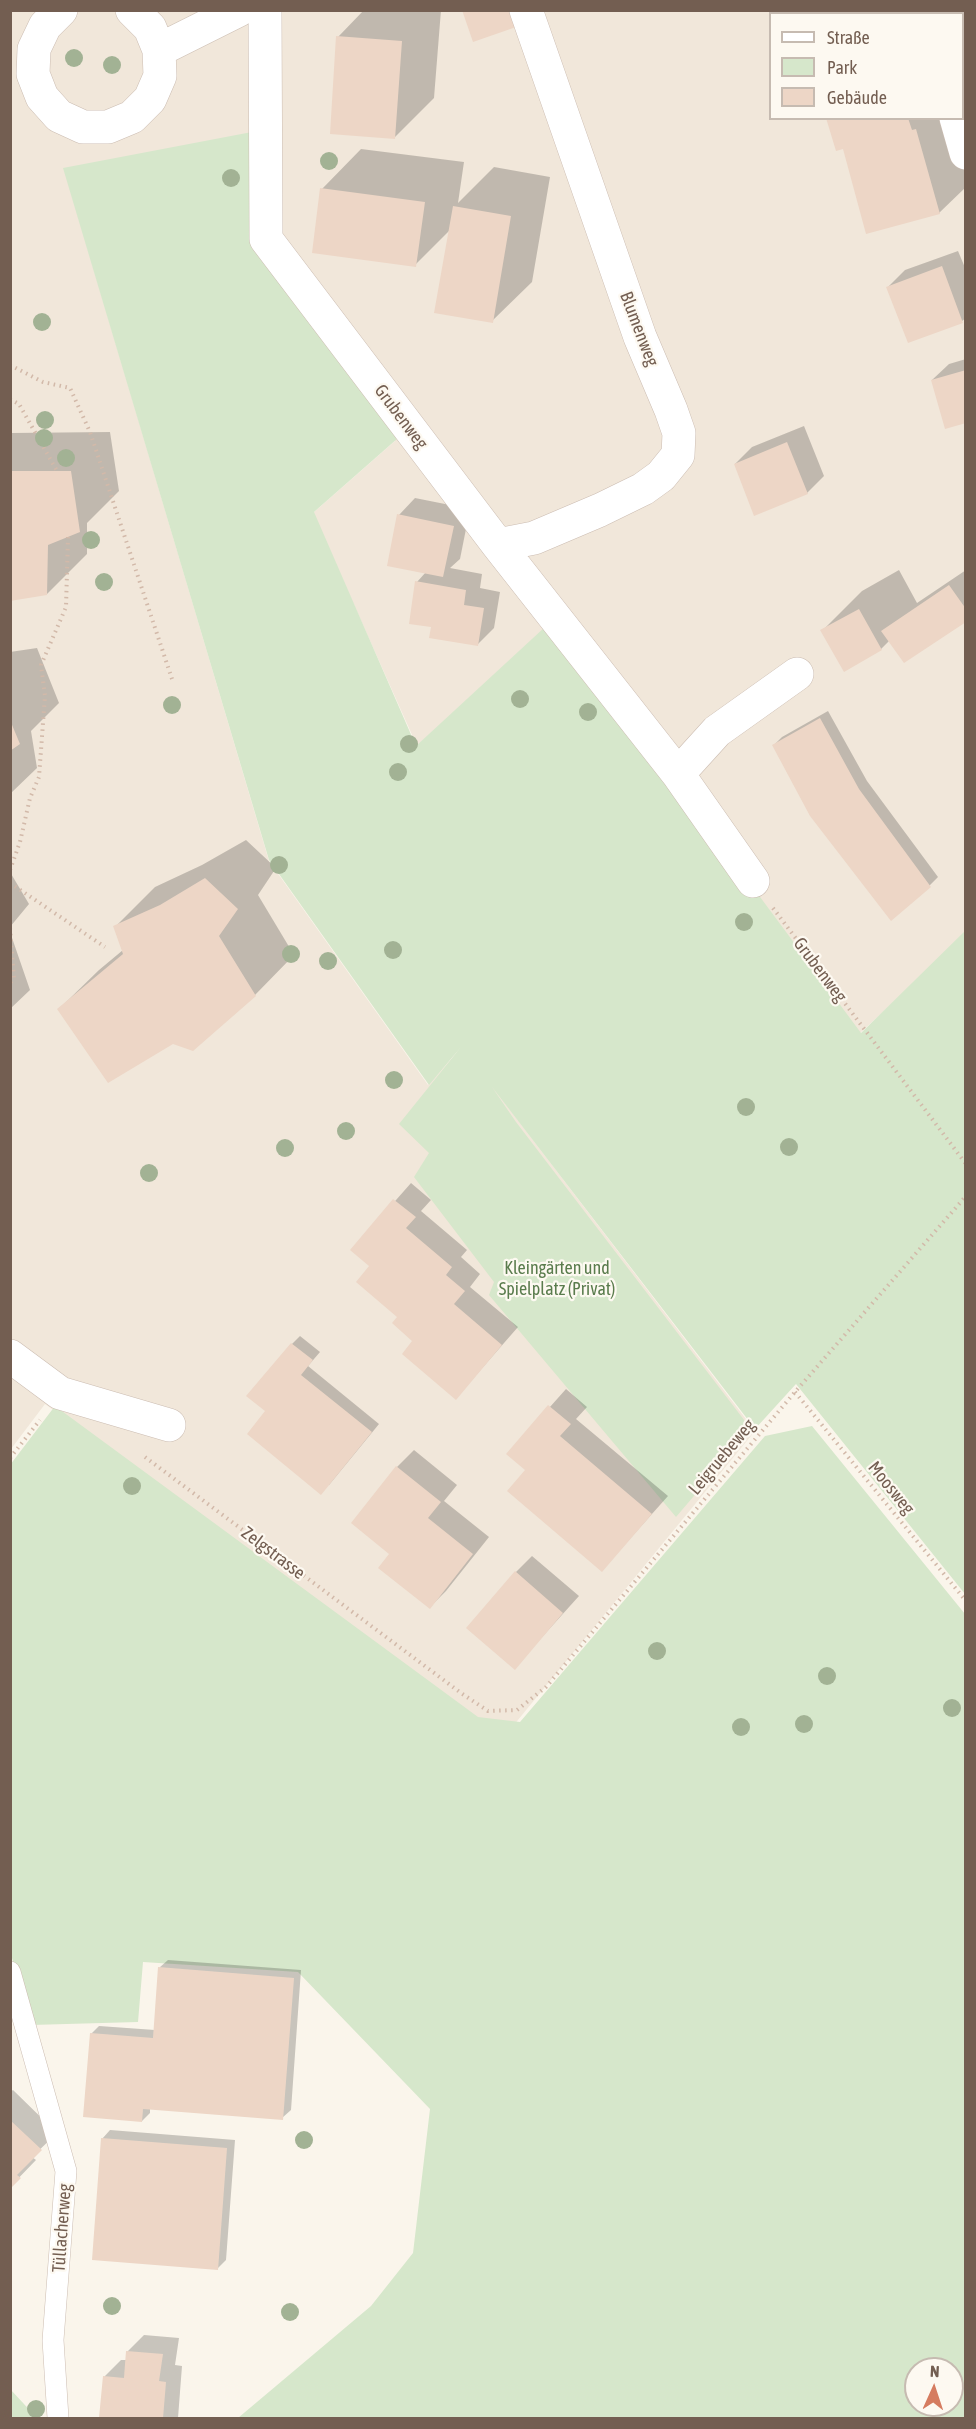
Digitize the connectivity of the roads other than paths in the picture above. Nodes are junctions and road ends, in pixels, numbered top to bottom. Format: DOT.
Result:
graph roads {
  1 [pos="61,10"];
  2 [pos="132,10"];
  3 [pos="239,10"];
  4 [pos="265,10"];
  5 [pos="526,10"];
  6 [pos="159,50"];
  7 [pos="22,74"];
  8 [pos="957,120"];
  9 [pos="966,153"];
  10 [pos="498,544"];
  11 [pos="797,674"];
  12 [pos="678,774"];
  13 [pos="753,882"];
  14 [pos="10,1356"];
  15 [pos="169,1425"];
  16 [pos="10,1972"];
  17 [pos="58,2418"];
  1 -- 7 [label="street"];
  2 -- 6 [label="street"];
  3 -- 6 [label="street"];
  4 -- 10 [label="street, Grubenweg"];
  5 -- 10 [label="street, Blumenweg"];
  6 -- 7 [label="street"];
  8 -- 9 [label="street"];
  10 -- 12 [label="street, Grubenweg"];
  11 -- 12 [label="street"];
  12 -- 13 [label="street, Grubenweg"];
  14 -- 15 [label="street"];
  16 -- 17 [label="lane, Tüllacherweg"];
}
